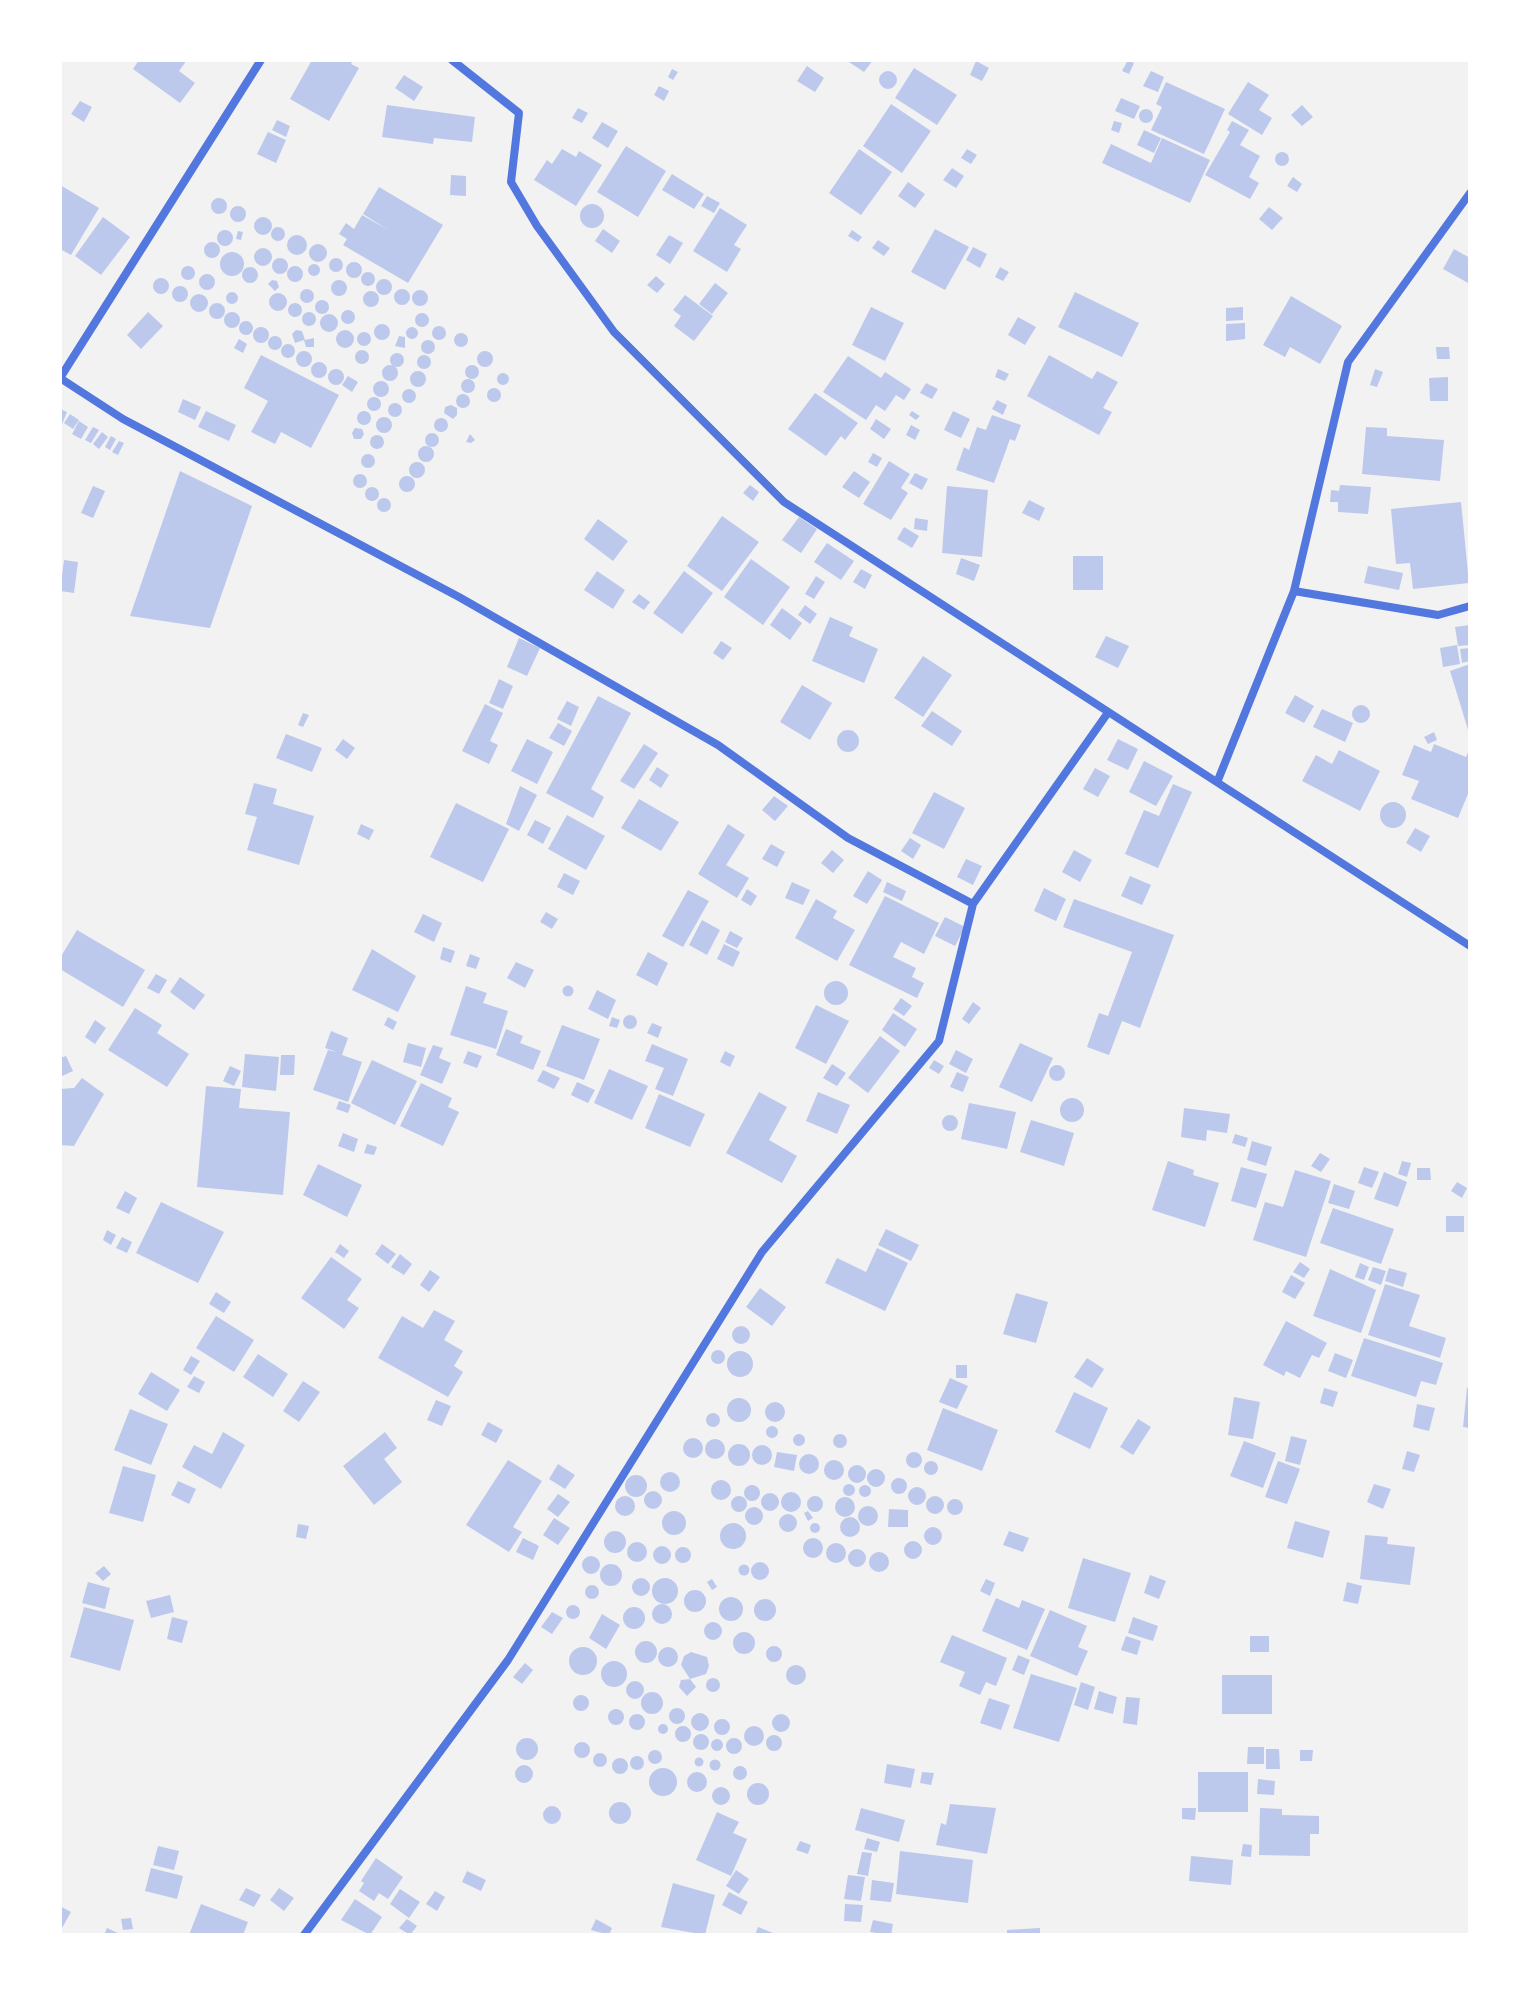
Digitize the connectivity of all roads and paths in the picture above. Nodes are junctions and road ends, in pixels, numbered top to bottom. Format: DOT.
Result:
graph roads {
  1 [pos="261,60"];
  2 [pos="452,60"];
  3 [pos="1470,193"];
  4 [pos="60,378"];
  5 [pos="1294,591"];
  6 [pos="1470,606"];
  7 [pos="1107,714"];
  8 [pos="1218,780"];
  9 [pos="973,904"];
  10 [pos="1470,946"];
  11 [pos="304,1935"];
  1 -- 4 [label="street"];
  2 -- 7 [label="street"];
  3 -- 5 [label="street"];
  4 -- 9 [label="street"];
  5 -- 6 [label="street"];
  5 -- 8 [label="street"];
  7 -- 8 [label="street"];
  7 -- 9 [label="street"];
  8 -- 10 [label="street"];
  9 -- 11 [label="street"];
}
